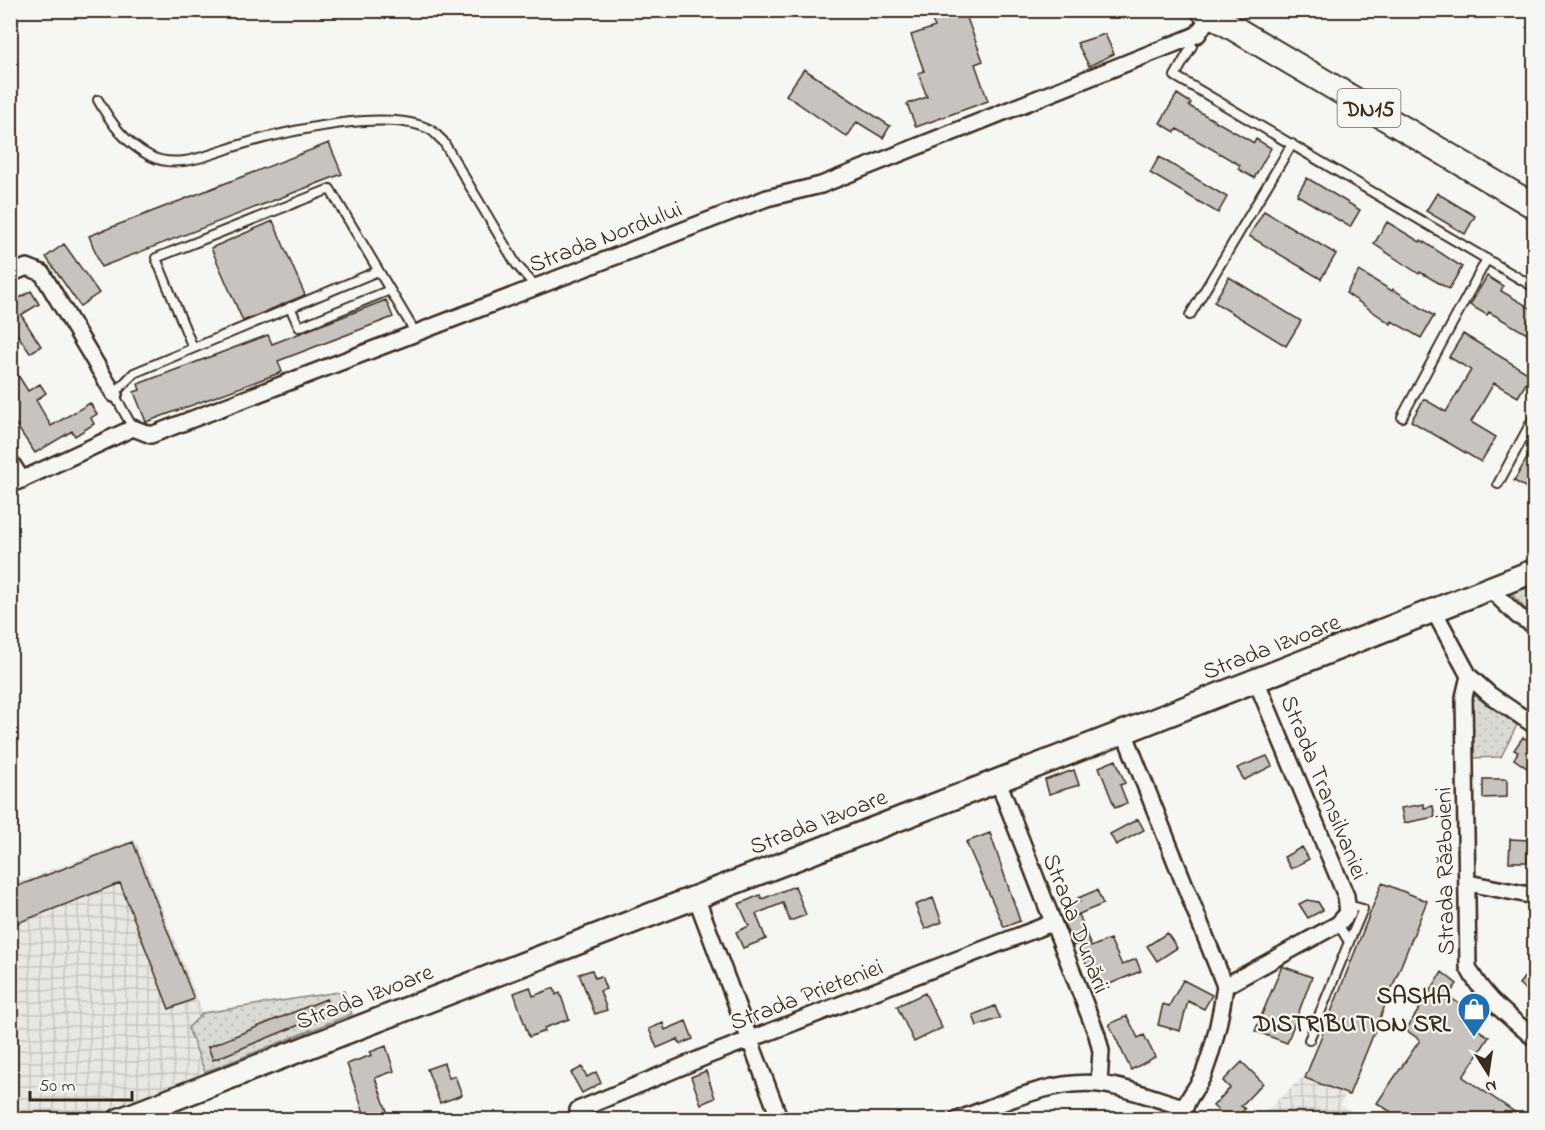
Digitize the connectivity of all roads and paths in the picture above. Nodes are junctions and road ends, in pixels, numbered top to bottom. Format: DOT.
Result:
graph roads {
  1 [pos="1207,13"];
  2 [pos="1189,38"];
  3 [pos="98,100"];
  4 [pos="1292,144"];
  5 [pos="1534,206"];
  6 [pos="1486,259"];
  7 [pos="378,271"];
  8 [pos="10,274"];
  9 [pos="535,286"];
  10 [pos="1534,287"];
  11 [pos="390,290"];
  12 [pos="290,307"];
  13 [pos="1190,315"];
  14 [pos="415,332"];
  15 [pos="193,348"];
  16 [pos="114,394"];
  17 [pos="1402,417"];
  18 [pos="1534,417"];
  19 [pos="134,428"];
  20 [pos="10,461"];
  21 [pos="16,482"];
  22 [pos="1498,484"];
  23 [pos="1534,571"];
  24 [pos="1490,589"];
  25 [pos="1434,611"];
  26 [pos="1534,625"];
  27 [pos="1469,676"];
  28 [pos="1256,680"];
  29 [pos="1534,725"];
  30 [pos="1124,732"];
  31 [pos="998,781"];
  32 [pos="1468,883"];
  33 [pos="1534,896"];
  34 [pos="696,897"];
  35 [pos="1348,905"];
  36 [pos="1052,923"];
  37 [pos="1338,924"];
  38 [pos="1349,942"];
  39 [pos="1225,986"];
  40 [pos="1534,1038"];
  41 [pos="748,1040"];
  42 [pos="1309,1040"];
  43 [pos="1099,1084"];
  44 [pos="578,1110"];
  45 [pos="1183,1113"];
  46 [pos="119,1119"];
  47 [pos="780,1119"];
  48 [pos="957,1119"];
  1 -- 2 [label="street, Strada Nordului"];
  1 -- 5 [label="main road, DN15"];
  2 -- 4 [label="lane"];
  2 -- 9 [label="street, Strada Nordului"];
  3 -- 9 [label="lane"];
  4 -- 6 [label="lane"];
  4 -- 13 [label="lane"];
  6 -- 10 [label="lane"];
  6 -- 17 [label="lane"];
  7 -- 11 [label="lane"];
  7 -- 12 [label="lane"];
  7 -- 15 [label="lane"];
  8 -- 16 [label="street"];
  9 -- 14 [label="street, Strada Nordului"];
  11 -- 12 [label="lane"];
  11 -- 14 [label="lane"];
  12 -- 15 [label="lane"];
  14 -- 19 [label="street, Strada Nordului"];
  15 -- 16 [label="lane"];
  16 -- 19 [label="lane"];
  18 -- 22 [label="lane"];
  19 -- 21 [label="street"];
  20 -- 21 [label="street"];
  23 -- 24 [label="main road, Strada Izvoare"];
  24 -- 25 [label="main road, Strada Izvoare"];
  24 -- 26 [label="street"];
  25 -- 27 [label="street"];
  25 -- 28 [label="main road, Strada Izvoare"];
  27 -- 29 [label="street"];
  27 -- 32 [label="street, Strada Războieni"];
  28 -- 30 [label="main road, Strada Izvoare"];
  28 -- 35 [label="street, Strada Transilvaniei"];
  30 -- 31 [label="main road, Strada Izvoare"];
  30 -- 39 [label="street"];
  31 -- 34 [label="main road, Strada Izvoare"];
  31 -- 36 [label="street, Strada Dunării"];
  32 -- 33 [label="street"];
  32 -- 40 [label="street, Strada Războieni"];
  34 -- 41 [label="street"];
  34 -- 46 [label="main road, Strada Izvoare"];
  35 -- 37 [label="street, Strada Transilvaniei"];
  35 -- 38 [label="lane"];
  36 -- 41 [label="street, Strada Prieteniei"];
  36 -- 43 [label="street, Strada Dunării"];
  37 -- 38 [label="lane"];
  37 -- 39 [label="street"];
  38 -- 42 [label="lane"];
  39 -- 45 [label="street"];
  41 -- 44 [label="street, Strada Prieteniei"];
  41 -- 47 [label="street"];
  43 -- 45 [label="street"];
  43 -- 48 [label="street"];
}
